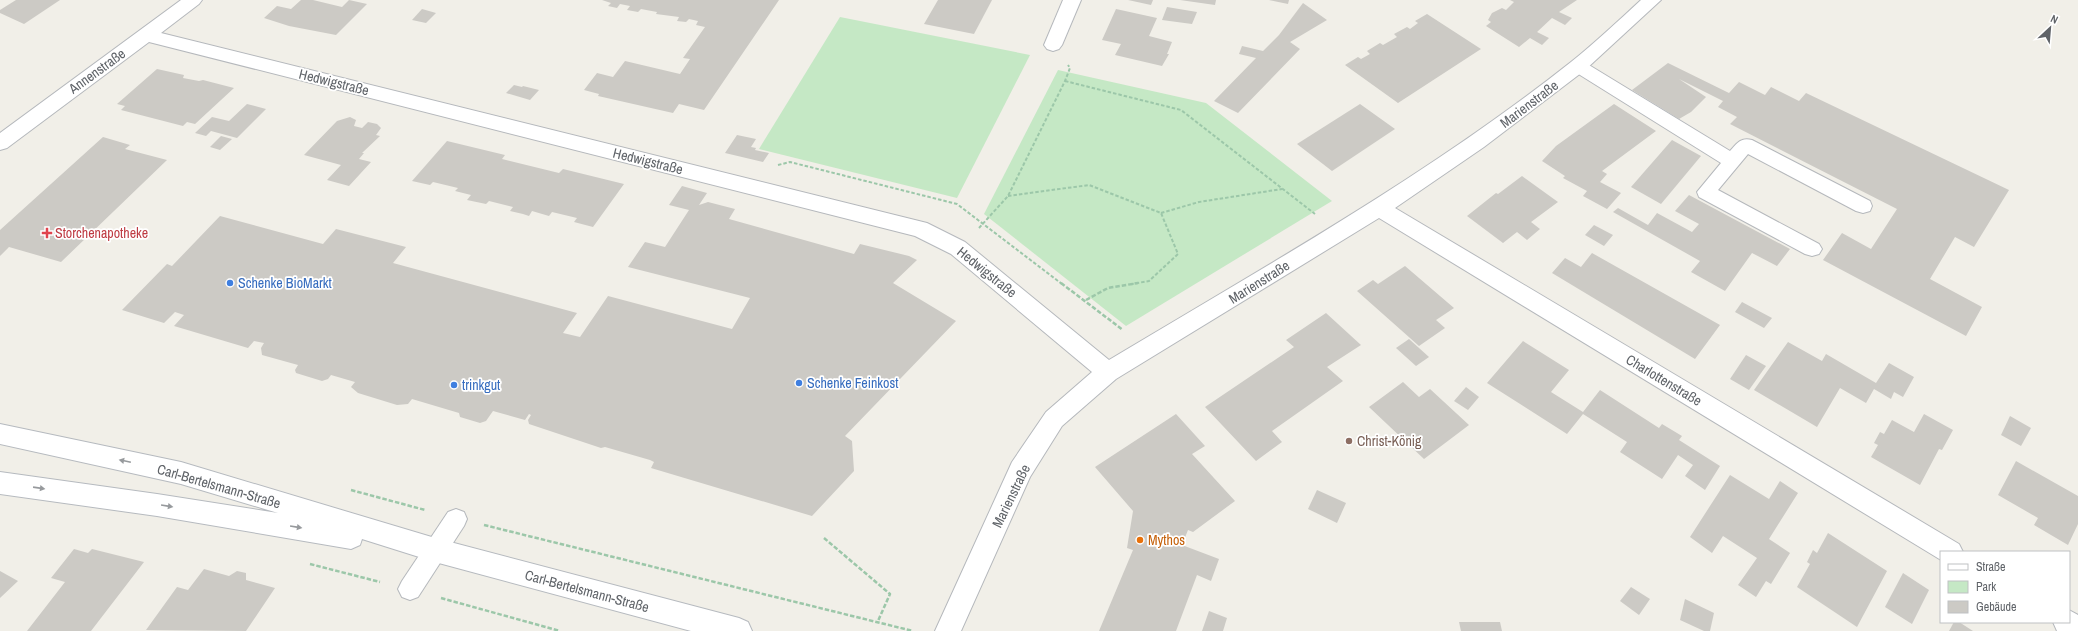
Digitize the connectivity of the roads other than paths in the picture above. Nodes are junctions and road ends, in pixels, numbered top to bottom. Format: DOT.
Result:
graph roads {
  1 [pos="193,0"];
  2 [pos="1072,0"];
  3 [pos="1652,0"];
  4 [pos="146,35"];
  5 [pos="1053,45"];
  6 [pos="1578,66"];
  7 [pos="0,143"];
  8 [pos="1732,161"];
  9 [pos="1863,206"];
  10 [pos="1379,208"];
  11 [pos="1812,249"];
  12 [pos="1108,372"];
  13 [pos="0,434"];
  14 [pos="0,483"];
  15 [pos="456,519"];
  16 [pos="435,550"];
  17 [pos="1948,551"];
  18 [pos="410,590"];
  19 [pos="739,631"];
  20 [pos="948,631"];
  1 -- 4 [label="street, Annenstraße"];
  2 -- 5 [label="street"];
  3 -- 6 [label="street, Marienstraße"];
  4 -- 7 [label="street, Annenstraße"];
  4 -- 12 [label="street, Hedwigstraße"];
  6 -- 8 [label="lane"];
  6 -- 10 [label="street, Marienstraße"];
  8 -- 9 [label="lane"];
  8 -- 11 [label="lane"];
  10 -- 12 [label="street, Marienstraße"];
  10 -- 17 [label="street, Charlottenstraße"];
  12 -- 20 [label="street, Marienstraße"];
  16 -- 13 [label="street, Carl-Bertelsmann-Straße, one-way"];
  14 -- 16 [label="street, Carl-Bertelsmann-Straße, one-way"];
  15 -- 16 [label="lane"];
  16 -- 18 [label="lane"];
  16 -- 19 [label="street, Carl-Bertelsmann-Straße"];
}
